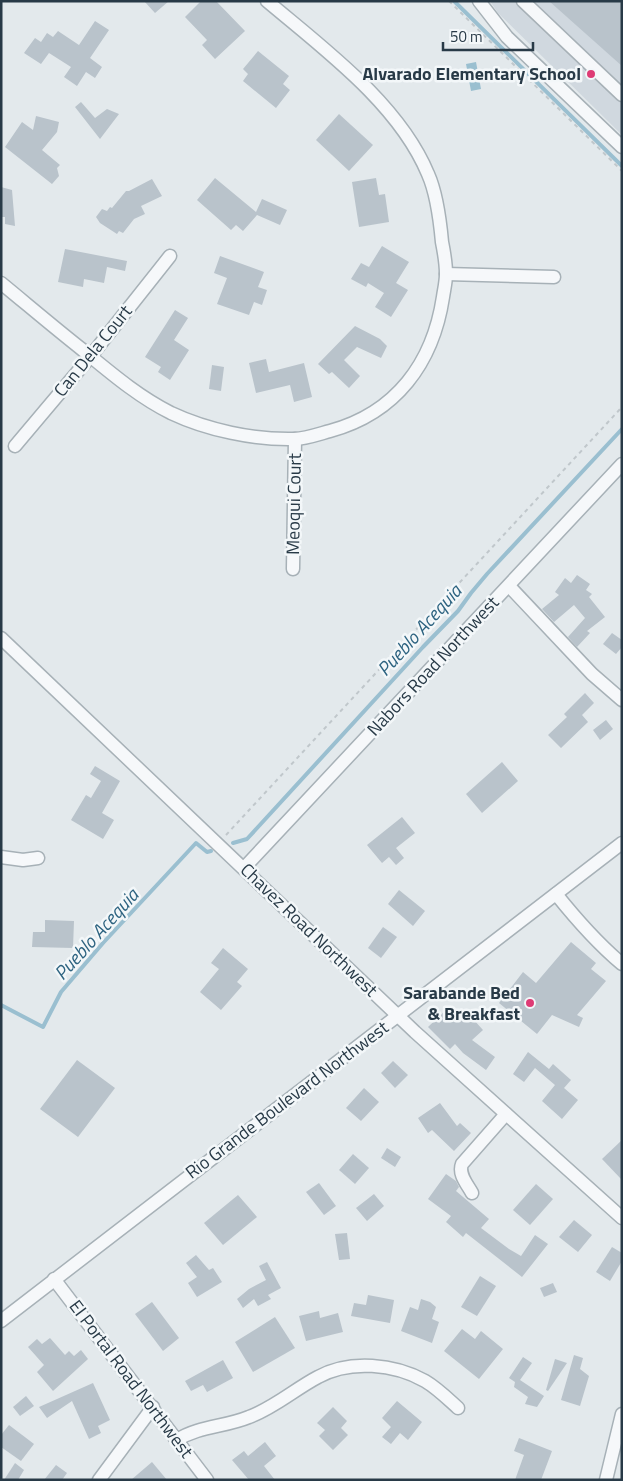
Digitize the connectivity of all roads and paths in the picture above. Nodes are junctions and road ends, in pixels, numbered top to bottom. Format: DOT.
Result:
graph roads {
  1 [pos="267,1"];
  2 [pos="449,1"];
  3 [pos="479,1"];
  4 [pos="523,1"];
  5 [pos="622,95"];
  6 [pos="622,147"];
  7 [pos="622,171"];
  8 [pos="170,256"];
  9 [pos="446,274"];
  10 [pos="554,276"];
  11 [pos="1,283"];
  12 [pos="90,357"];
  13 [pos="622,408"];
  14 [pos="295,439"];
  15 [pos="15,446"];
  16 [pos="622,464"];
  17 [pos="293,569"];
  18 [pos="509,586"];
  19 [pos="1,638"];
  20 [pos="622,700"];
  21 [pos="622,843"];
  22 [pos="219,844"];
  23 [pos="1,858"];
  24 [pos="38,858"];
  25 [pos="244,868"];
  26 [pos="556,894"];
  27 [pos="622,964"];
  28 [pos="398,1015"];
  29 [pos="506,1114"];
  30 [pos="472,1193"];
  31 [pos="622,1218"];
  32 [pos="54,1279"];
  33 [pos="1,1321"];
  34 [pos="153,1407"];
  35 [pos="458,1408"];
  36 [pos="622,1414"];
  37 [pos="177,1440"];
  38 [pos="99,1480"];
  39 [pos="207,1480"];
  40 [pos="606,1480"];
  1 -- 9 [label="street"];
  2 -- 7 [label="path"];
  3 -- 6 [label="street"];
  4 -- 5 [label="street"];
  8 -- 12 [label="street, Can Dela Court"];
  9 -- 10 [label="street"];
  9 -- 14 [label="street"];
  11 -- 12 [label="street"];
  12 -- 14 [label="street"];
  12 -- 15 [label="street, Can Dela Court"];
  13 -- 22 [label="path"];
  14 -- 17 [label="street, Meoqui Court"];
  16 -- 18 [label="street, Nabors Road Northwest"];
  18 -- 20 [label="street"];
  18 -- 25 [label="street, Nabors Road Northwest"];
  19 -- 22 [label="street, Chavez Road Northwest"];
  21 -- 26 [label="street, Rio Grande Boulevard Northwest"];
  22 -- 25 [label="street, Chavez Road Northwest"];
  23 -- 24 [label="street"];
  25 -- 28 [label="street, Chavez Road Northwest"];
  26 -- 27 [label="street"];
  26 -- 28 [label="street, Rio Grande Boulevard Northwest"];
  28 -- 29 [label="street, Chavez Road Northwest"];
  28 -- 32 [label="street, Rio Grande Boulevard Northwest"];
  29 -- 30 [label="street"];
  29 -- 31 [label="street, Chavez Road Northwest"];
  32 -- 33 [label="street, Rio Grande Boulevard Northwest"];
  32 -- 34 [label="street, El Portal Road Northwest"];
  34 -- 37 [label="street, El Portal Road Northwest"];
  34 -- 38 [label="street"];
  35 -- 37 [label="street"];
  36 -- 40 [label="street"];
  37 -- 39 [label="street, El Portal Road Northwest"];
}
